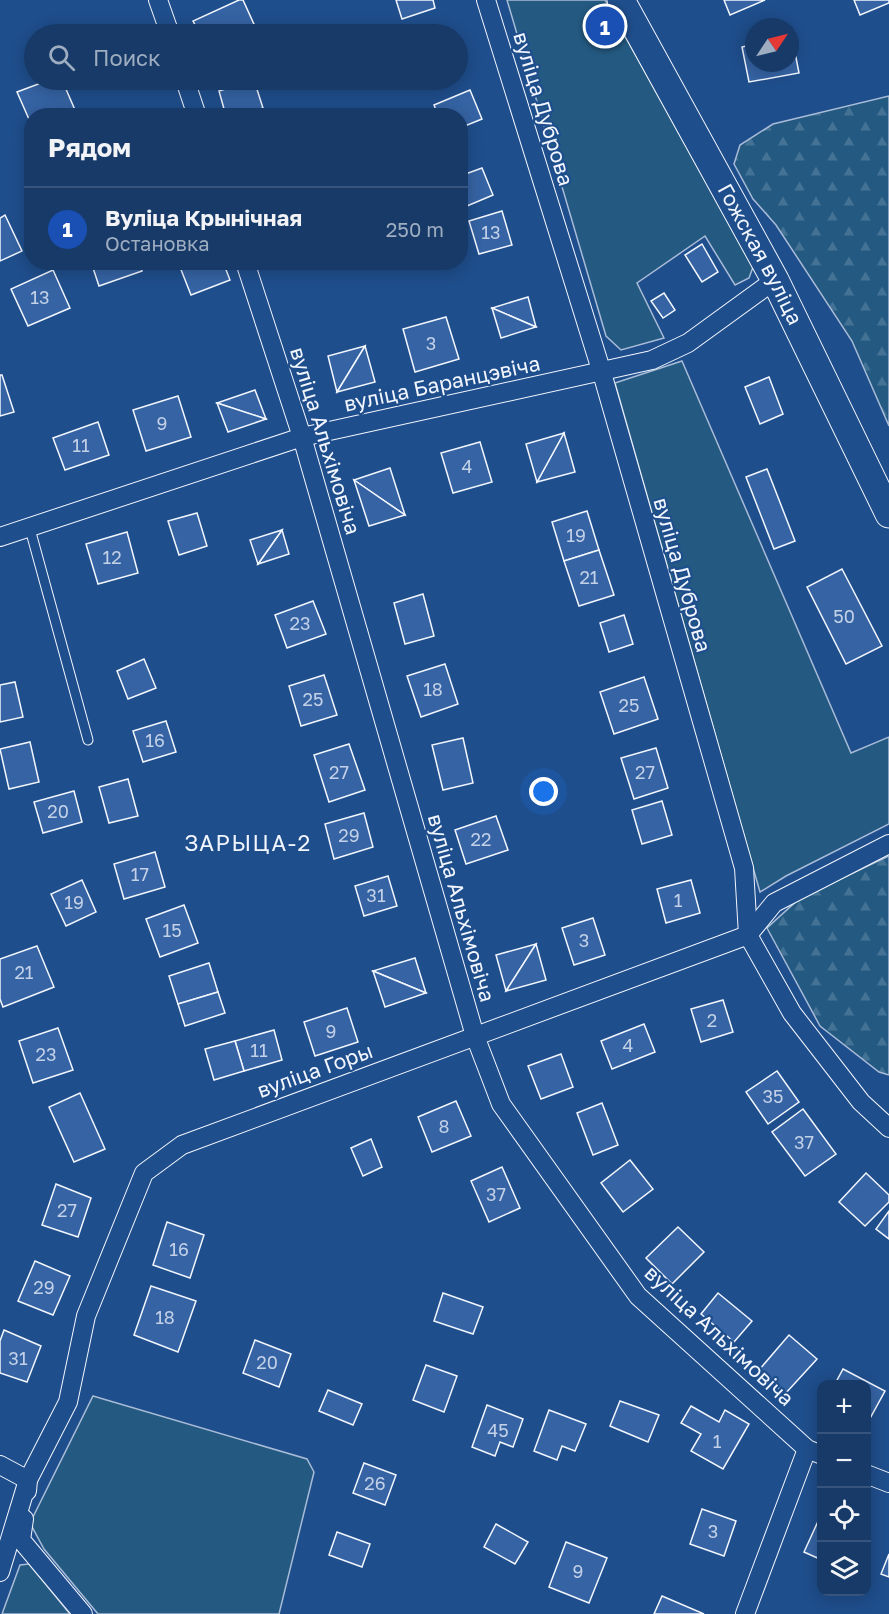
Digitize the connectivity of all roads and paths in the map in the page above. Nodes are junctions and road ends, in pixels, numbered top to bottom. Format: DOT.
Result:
graph roads {
  1 [pos="158,0"];
  2 [pos="486,0"];
  3 [pos="621,0"];
  4 [pos="166,24"];
  5 [pos="188,90"];
  6 [pos="194,108"];
  7 [pos="248,270"];
  8 [pos="775,280"];
  9 [pos="602,373"];
  10 [pos="302,437"];
  11 [pos="889,514"];
  12 [pos="30,529"];
  13 [pos="0,537"];
  14 [pos="88,740"];
  15 [pos="889,844"];
  16 [pos="748,934"];
  17 [pos="475,1036"];
  18 [pos="889,1128"];
  19 [pos="814,1452"];
  20 [pos="0,1465"];
  21 [pos="871,1476"];
  22 [pos="28,1480"];
  23 [pos="889,1483"];
  24 [pos="0,1572"];
  25 [pos="83,1614"];
  26 [pos="745,1614"];
  1 -- 4 [label="street"];
  2 -- 9 [label="street, вуліца Дуброва"];
  3 -- 8 [label="street, Гожская вуліца"];
  5 -- 6 [label="street"];
  7 -- 10 [label="street, вуліца Альхімовіча"];
  8 -- 9 [label="street, вуліца Баранцэвіча"];
  8 -- 11 [label="street, Гожская вуліца"];
  9 -- 10 [label="street, вуліца Баранцэвіча"];
  9 -- 16 [label="street, вуліца Дуброва"];
  10 -- 12 [label="street, вуліца Баранцэвіча"];
  10 -- 17 [label="street, вуліца Альхімовіча"];
  12 -- 13 [label="street, вуліца Баранцэвіча"];
  12 -- 14 [label="lane"];
  15 -- 16 [label="street, вуліца Горы"];
  16 -- 17 [label="street, вуліца Горы"];
  16 -- 18 [label="street, вуліца Дуброва"];
  17 -- 19 [label="street, вуліца Альхімовіча"];
  17 -- 22 [label="street, вуліца Горы"];
  19 -- 26 [label="street"];
  20 -- 22 [label="street"];
  21 -- 23 [label="street"];
  22 -- 24 [label="street, вуліца Горы"];
  22 -- 25 [label="street"];
}
